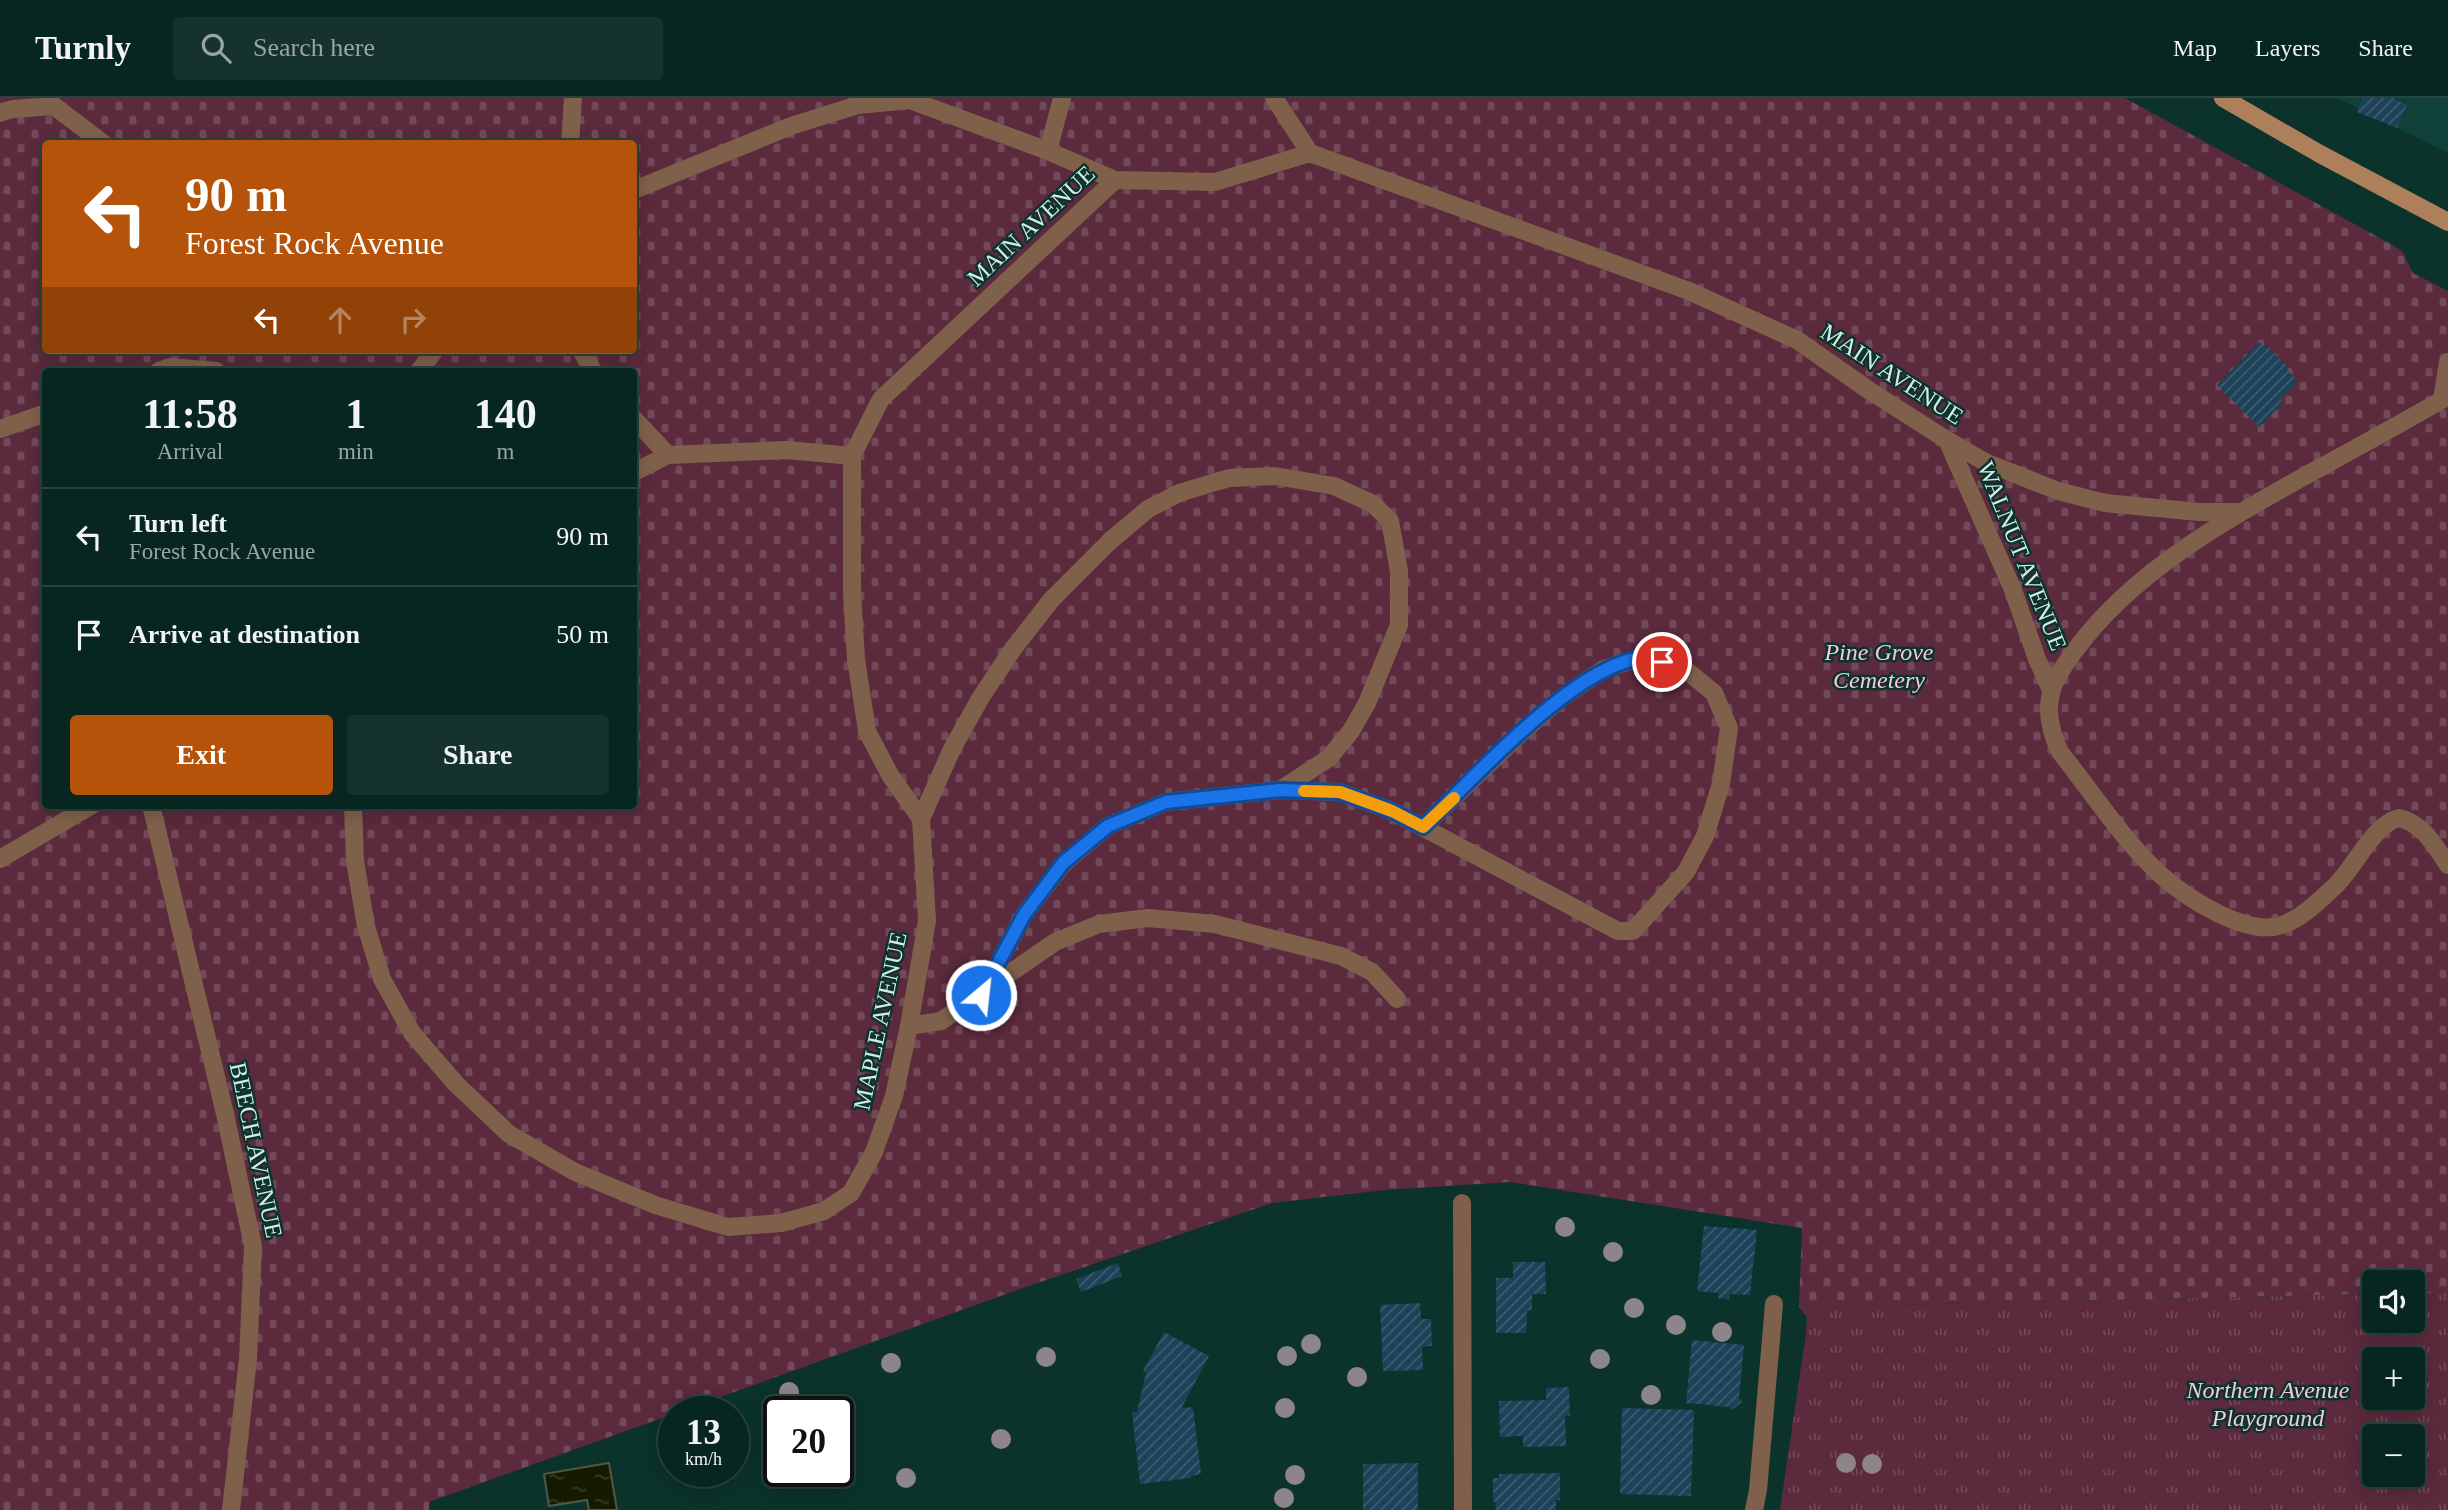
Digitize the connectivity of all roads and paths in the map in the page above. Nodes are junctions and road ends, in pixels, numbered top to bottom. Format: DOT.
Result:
graph roads {
  1 [pos="573,98"];
  2 [pos="1062,98"];
  3 [pos="1274,98"];
  4 [pos="910,99"];
  5 [pos="2229,100"];
  6 [pos="51,102"];
  7 [pos="0,113"];
  8 [pos="99,140"];
  9 [pos="570,140"];
  10 [pos="1048,151"];
  11 [pos="1310,153"];
  12 [pos="1115,180"];
  13 [pos="637,189"];
  14 [pos="2448,222"];
  15 [pos="432,354"];
  16 [pos="2448,362"];
  17 [pos="165,363"];
  18 [pos="197,368"];
  19 [pos="421,368"];
  20 [pos="2445,399"];
  21 [pos="42,414"];
  22 [pos="637,422"];
  23 [pos="0,429"];
  24 [pos="1947,440"];
  25 [pos="668,455"];
  26 [pos="852,456"];
  27 [pos="637,470"];
  28 [pos="2240,512"];
  29 [pos="2052,690"];
  30 [pos="1280,790"];
  31 [pos="85,809"];
  32 [pos="153,809"];
  33 [pos="353,809"];
  34 [pos="922,819"];
  35 [pos="1423,827"];
  36 [pos="0,859"];
  37 [pos="2448,864"];
  38 [pos="981,995"];
  39 [pos="1396,999"];
  40 [pos="909,1026"];
  41 [pos="1462,1203"];
  42 [pos="1774,1304"];
  43 [pos="231,1510"];
  44 [pos="1463,1510"];
  45 [pos="1754,1510"];
  1 -- 9 [label="street"];
  2 -- 10 [label="street"];
  3 -- 11 [label="street"];
  4 -- 10 [label="street"];
  4 -- 13 [label="street"];
  5 -- 14 [label="main road"];
  6 -- 7 [label="street"];
  6 -- 8 [label="street"];
  10 -- 12 [label="street"];
  11 -- 12 [label="street, MAIN AVENUE"];
  11 -- 24 [label="street, MAIN AVENUE"];
  12 -- 26 [label="street, MAIN AVENUE"];
  15 -- 19 [label="street"];
  16 -- 20 [label="street, MAIN AVENUE"];
  17 -- 18 [label="street"];
  20 -- 28 [label="street, MAIN AVENUE"];
  21 -- 23 [label="street"];
  22 -- 25 [label="street"];
  24 -- 28 [label="street, MAIN AVENUE"];
  24 -- 29 [label="street, WALNUT AVENUE"];
  25 -- 26 [label="street"];
  25 -- 27 [label="street"];
  26 -- 34 [label="street"];
  28 -- 29 [label="street, WALNUT AVENUE"];
  29 -- 37 [label="street, WALNUT AVENUE"];
  30 -- 34 [label="street"];
  30 -- 35 [label="street"];
  30 -- 38 [label="street"];
  31 -- 36 [label="street"];
  32 -- 43 [label="street, BEECH AVENUE"];
  33 -- 40 [label="street, MAPLE AVENUE"];
  34 -- 40 [label="street, MAPLE AVENUE"];
  35 -- 35 [label="street"];
  38 -- 39 [label="street"];
  38 -- 40 [label="street"];
  41 -- 44 [label="street"];
  42 -- 45 [label="street"];
}
